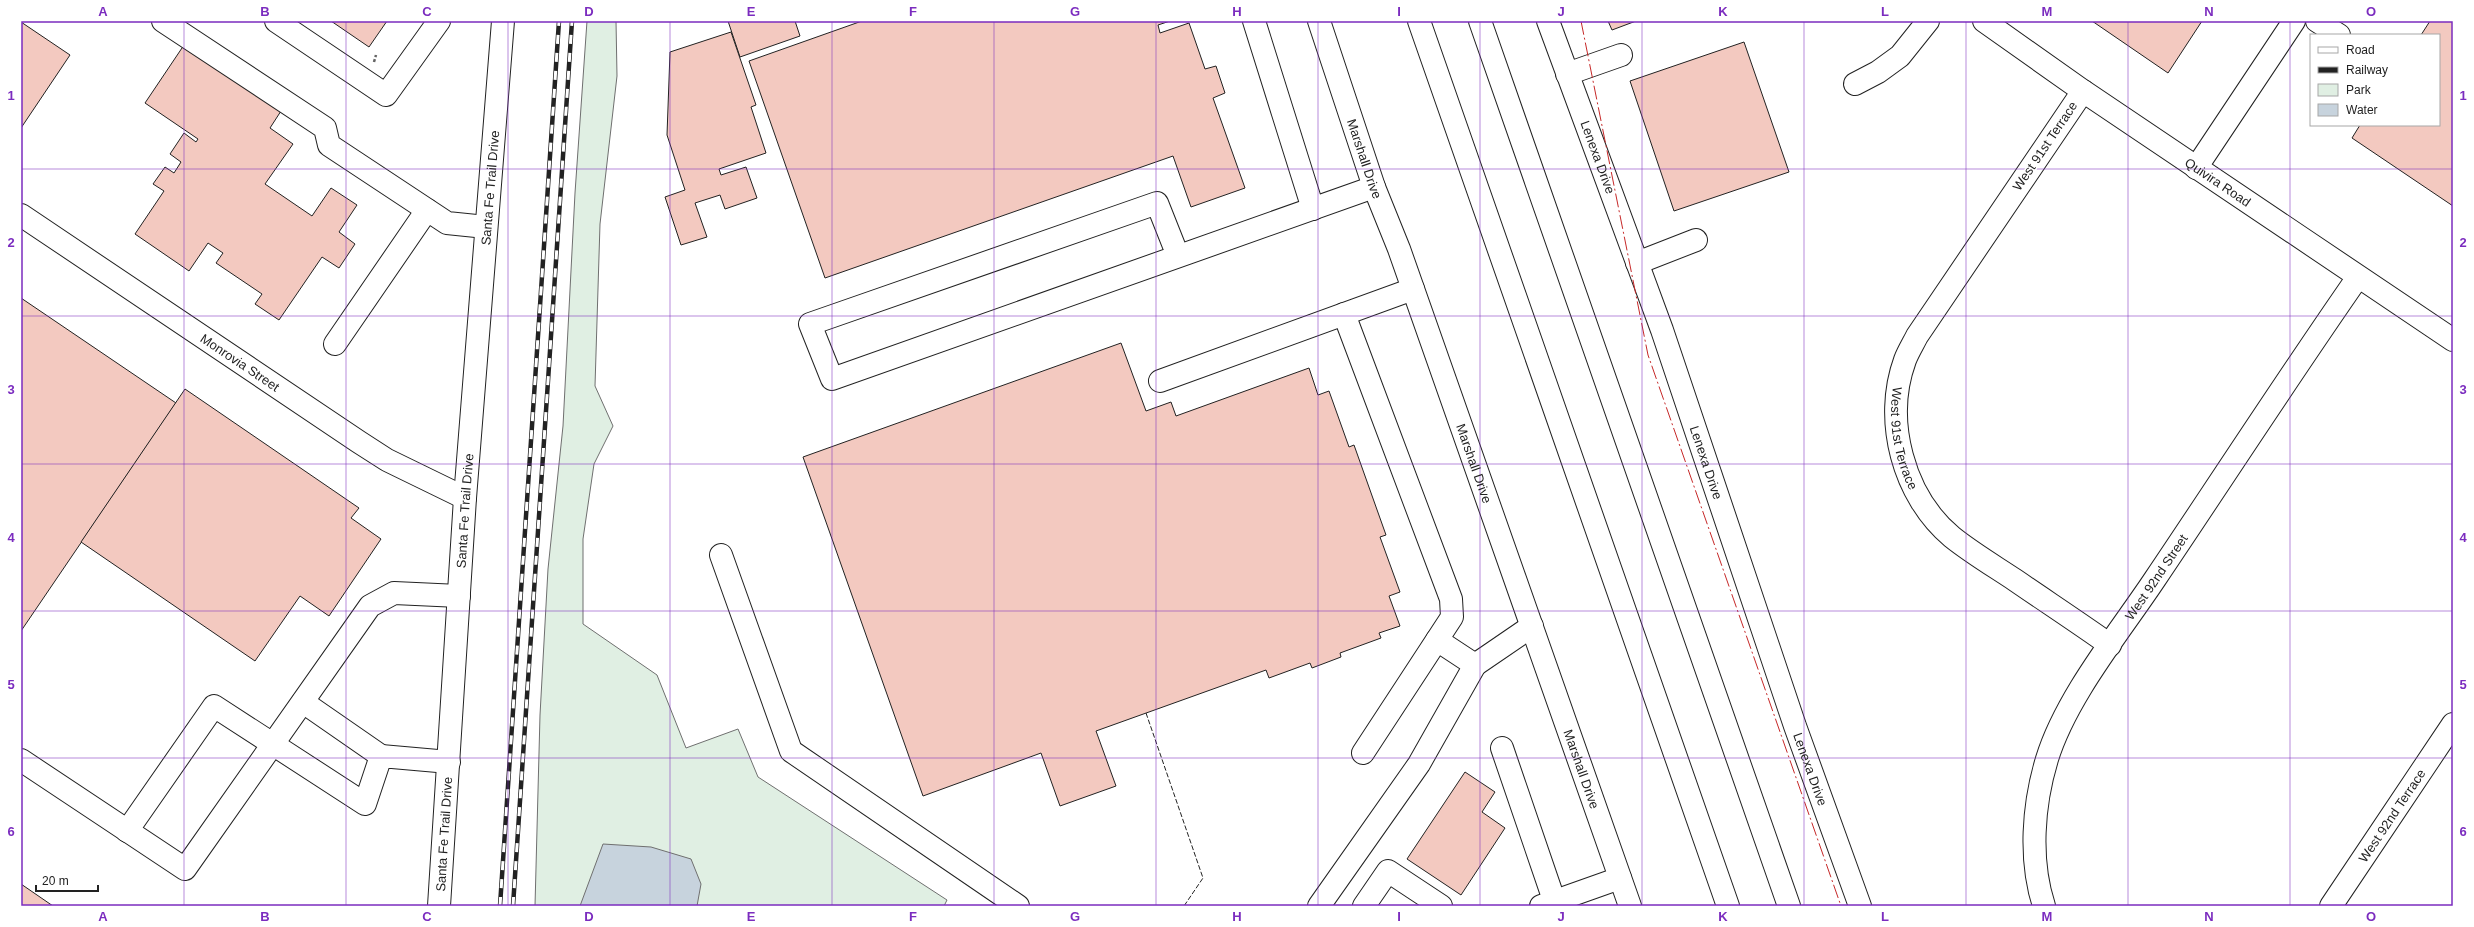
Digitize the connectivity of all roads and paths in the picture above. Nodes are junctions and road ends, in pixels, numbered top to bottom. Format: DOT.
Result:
graph roads {
  1 [pos="163,21"];
  2 [pos="276,21"];
  3 [pos="439,21"];
  4 [pos="495,21"];
  5 [pos="503,21"];
  6 [pos="1254,21"];
  7 [pos="1318,21"];
  8 [pos="1419,21"];
  9 [pos="1480,21"];
  10 [pos="1548,21"];
  11 [pos="1928,21"];
  12 [pos="1984,21"];
  13 [pos="2294,21"];
  14 [pos="2317,21"];
  15 [pos="2337,34"];
  16 [pos="1621,55"];
  17 [pos="1567,74"];
  18 [pos="1855,84"];
  19 [pos="2083,91"];
  20 [pos="494,117"];
  21 [pos="2196,168"];
  22 [pos="1374,187"];
  23 [pos="1312,209"];
  24 [pos="427,210"];
  25 [pos="21,215"];
  26 [pos="486,227"];
  27 [pos="1696,240"];
  28 [pos="1178,256"];
  29 [pos="1637,262"];
  30 [pos="2358,277"];
  31 [pos="1413,290"];
  32 [pos="1344,314"];
  33 [pos="2453,340"];
  34 [pos="335,344"];
  35 [pos="1160,381"];
  36 [pos="465,498"];
  37 [pos="722,554"];
  38 [pos="459,596"];
  39 [pos="1532,626"];
  40 [pos="1437,640"];
  41 [pos="2110,645"];
  42 [pos="1475,665"];
  43 [pos="303,702"];
  44 [pos="2453,724"];
  45 [pos="273,743"];
  46 [pos="1502,748"];
  47 [pos="1363,753"];
  48 [pos="381,756"];
  49 [pos="21,760"];
  50 [pos="449,762"];
  51 [pos="127,831"];
  52 [pos="1620,878"];
  53 [pos="1550,904"];
  54 [pos="439,906"];
  55 [pos="1018,906"];
  56 [pos="1319,906"];
  57 [pos="1364,906"];
  58 [pos="1441,906"];
  59 [pos="1630,906"];
  60 [pos="1728,906"];
  61 [pos="1789,906"];
  62 [pos="1860,906"];
  63 [pos="2044,906"];
  64 [pos="2330,906"];
  1 -- 24 [label="main road"];
  2 -- 3 [label="main road"];
  4 -- 20 [label="main road, Santa Fe Trail Drive"];
  5 -- 20 [label="main road, Santa Fe Trail Drive"];
  6 -- 23 [label="main road"];
  7 -- 22 [label="main road, Marshall Drive"];
  8 -- 60 [label="main road"];
  9 -- 61 [label="main road"];
  10 -- 17 [label="main road, Lenexa Drive"];
  11 -- 18 [label="main road"];
  12 -- 19 [label="main road, Quivira Road"];
  13 -- 21 [label="main road"];
  14 -- 15 [label="main road"];
  16 -- 17 [label="main road"];
  17 -- 29 [label="main road, Lenexa Drive"];
  19 -- 21 [label="main road, Quivira Road"];
  19 -- 41 [label="main road, West 91st Terrace"];
  20 -- 26 [label="main road, Santa Fe Trail Drive"];
  21 -- 30 [label="main road, Quivira Road"];
  22 -- 23 [label="main road"];
  22 -- 31 [label="main road, Marshall Drive"];
  23 -- 28 [label="main road"];
  24 -- 26 [label="main road"];
  24 -- 34 [label="main road"];
  25 -- 36 [label="main road, Monrovia Street"];
  26 -- 36 [label="main road, Santa Fe Trail Drive"];
  27 -- 29 [label="main road"];
  28 -- 28 [label="main road"];
  29 -- 62 [label="main road, Lenexa Drive"];
  30 -- 33 [label="main road, Quivira Road"];
  30 -- 41 [label="main road, West 92nd Street"];
  31 -- 32 [label="main road"];
  31 -- 39 [label="main road, Marshall Drive"];
  32 -- 35 [label="main road"];
  32 -- 40 [label="main road"];
  36 -- 38 [label="main road, Santa Fe Trail Drive"];
  37 -- 55 [label="main road"];
  38 -- 43 [label="main road"];
  38 -- 50 [label="main road, Santa Fe Trail Drive"];
  39 -- 42 [label="main road"];
  39 -- 52 [label="main road, Marshall Drive"];
  40 -- 42 [label="main road"];
  40 -- 47 [label="main road"];
  41 -- 63 [label="main road, West 92nd Street"];
  42 -- 56 [label="main road"];
  43 -- 45 [label="main road"];
  43 -- 48 [label="main road"];
  44 -- 64 [label="main road, West 92nd Terrace"];
  45 -- 48 [label="main road"];
  45 -- 51 [label="main road"];
  45 -- 51 [label="main road"];
  46 -- 53 [label="main road"];
  48 -- 50 [label="main road"];
  49 -- 51 [label="main road"];
  50 -- 54 [label="main road, Santa Fe Trail Drive"];
  52 -- 53 [label="main road"];
  52 -- 59 [label="main road, Marshall Drive"];
  57 -- 58 [label="main road"];
}
